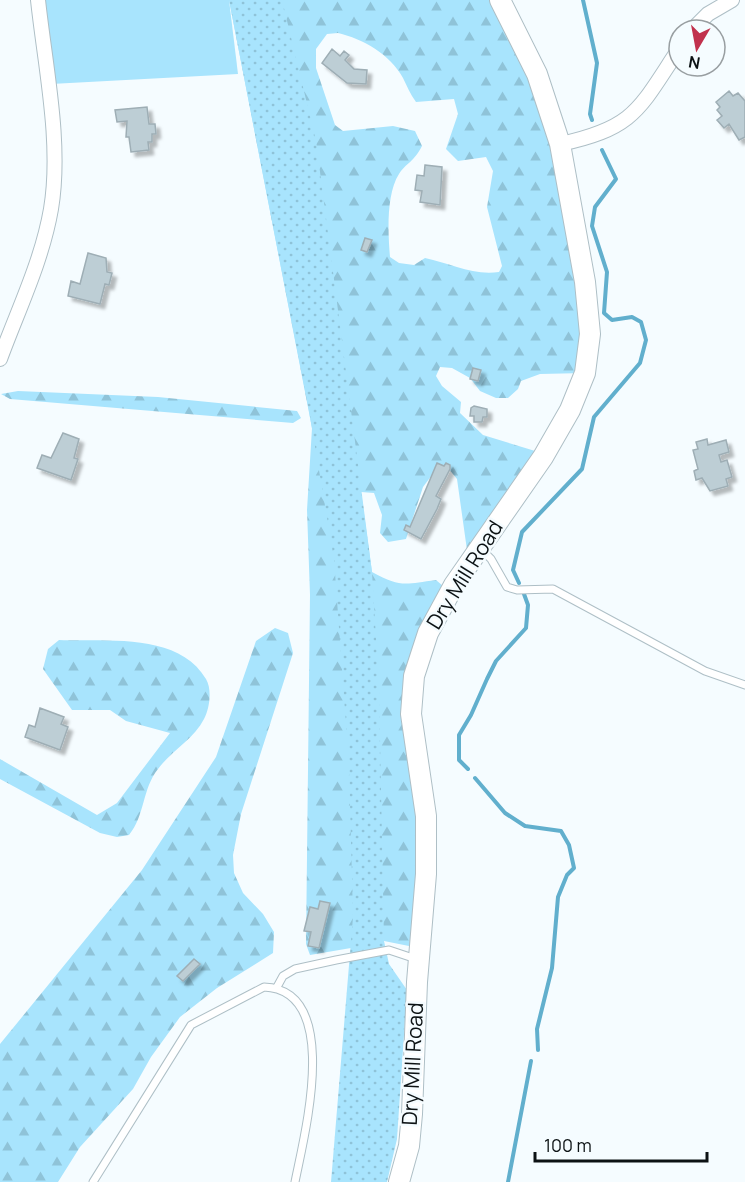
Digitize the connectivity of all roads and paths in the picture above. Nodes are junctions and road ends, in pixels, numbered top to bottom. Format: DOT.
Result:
graph roads {
  1 [pos="38,0"];
  2 [pos="500,0"];
  3 [pos="732,0"];
  4 [pos="704,18"];
  5 [pos="667,66"];
  6 [pos="560,144"];
  7 [pos="1,356"];
  8 [pos="480,549"];
  9 [pos="745,685"];
  10 [pos="418,960"];
  11 [pos="277,987"];
  12 [pos="93,1182"];
  13 [pos="295,1182"];
  14 [pos="399,1182"];
  1 -- 7 [label="street"];
  2 -- 6 [label="street, Dry Mill Road"];
  3 -- 4 [label="street"];
  5 -- 6 [label="street"];
  6 -- 8 [label="street, Dry Mill Road"];
  8 -- 9 [label="lane"];
  8 -- 10 [label="street, Dry Mill Road"];
  10 -- 11 [label="lane"];
  10 -- 14 [label="street, Dry Mill Road"];
  11 -- 12 [label="lane"];
  11 -- 13 [label="lane"];
}
